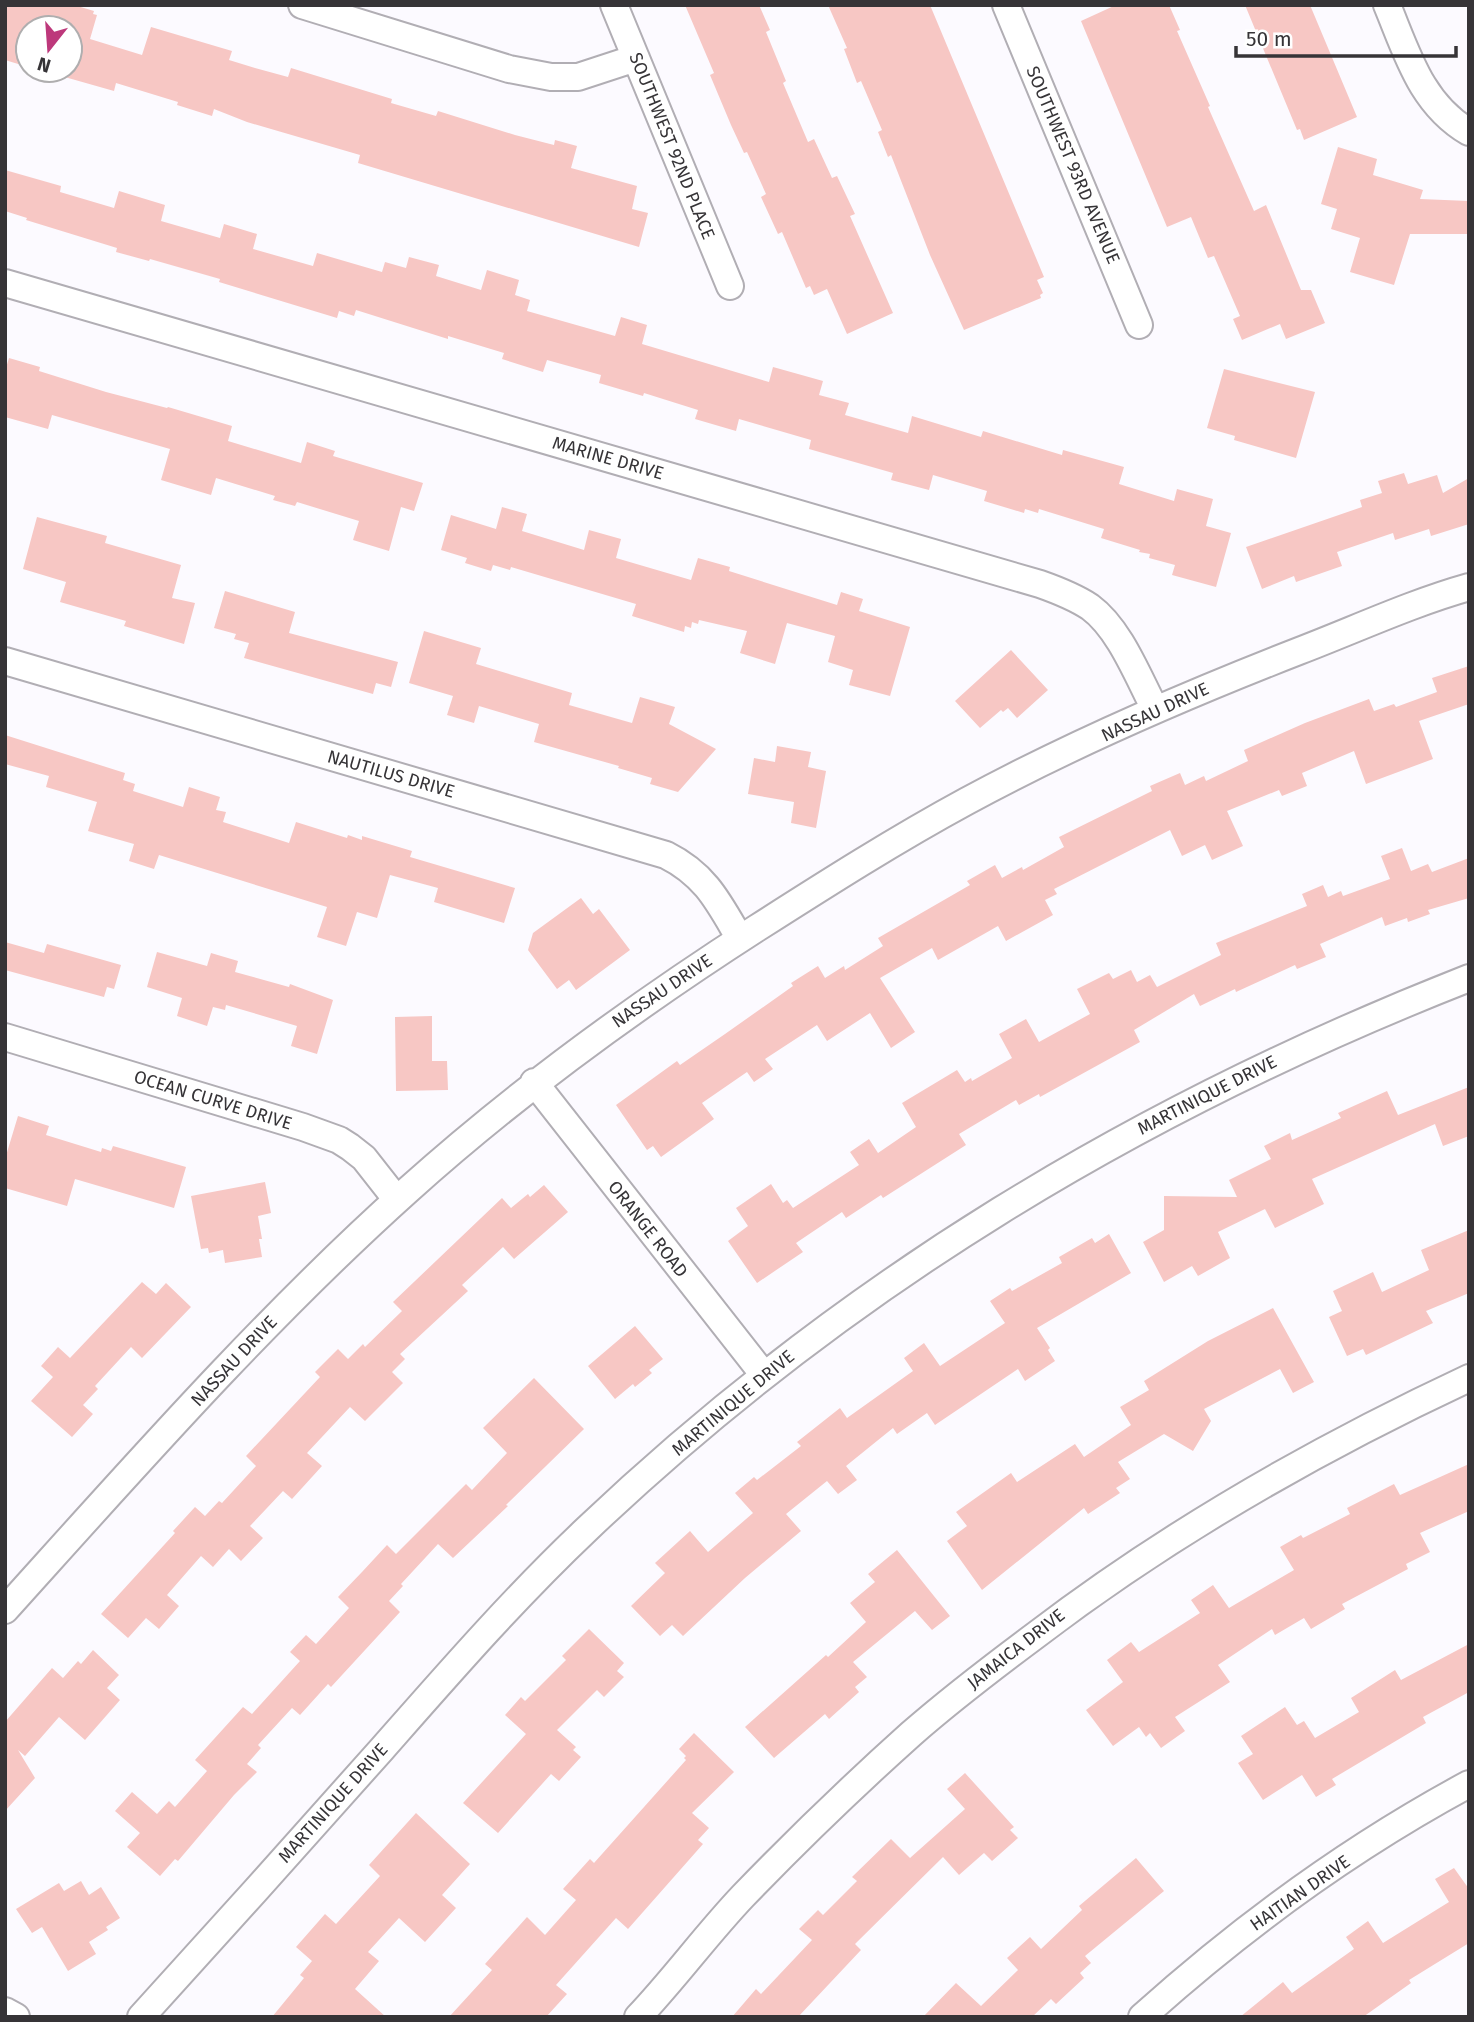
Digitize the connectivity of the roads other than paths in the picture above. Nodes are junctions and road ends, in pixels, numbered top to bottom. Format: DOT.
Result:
graph roads {
  1 [pos="302,5"];
  2 [pos="614,5"];
  3 [pos="1006,5"];
  4 [pos="1387,5"];
  5 [pos="636,58"];
  6 [pos="1469,132"];
  7 [pos="5,283"];
  8 [pos="730,286"];
  9 [pos="1139,325"];
  10 [pos="1469,587"];
  11 [pos="5,661"];
  12 [pos="1155,709"];
  13 [pos="740,939"];
  14 [pos="1469,978"];
  15 [pos="5,1037"];
  16 [pos="534,1082"];
  17 [pos="397,1200"];
  18 [pos="764,1375"];
  19 [pos="1469,1378"];
  20 [pos="5,1610"];
  21 [pos="1469,1784"];
  22 [pos="5,2011"];
  23 [pos="16,2017"];
  24 [pos="141,2017"];
  25 [pos="638,2017"];
  26 [pos="1142,2017"];
  1 -- 5 [label="street"];
  2 -- 5 [label="street, SOUTHWEST 92ND PLACE"];
  3 -- 9 [label="street, SOUTHWEST 93RD AVENUE"];
  4 -- 6 [label="street"];
  5 -- 8 [label="street, SOUTHWEST 92ND PLACE"];
  7 -- 12 [label="street, MARINE DRIVE"];
  10 -- 12 [label="street, NASSAU DRIVE"];
  11 -- 13 [label="street, NAUTILUS DRIVE"];
  12 -- 13 [label="street, NASSAU DRIVE"];
  13 -- 16 [label="street, NASSAU DRIVE"];
  14 -- 18 [label="street, MARTINIQUE DRIVE"];
  15 -- 17 [label="street, OCEAN CURVE DRIVE"];
  16 -- 17 [label="street, NASSAU DRIVE"];
  16 -- 18 [label="street, ORANGE ROAD"];
  17 -- 20 [label="street, NASSAU DRIVE"];
  18 -- 24 [label="street, MARTINIQUE DRIVE"];
  19 -- 25 [label="street, JAMAICA DRIVE"];
  21 -- 26 [label="street, HAITIAN DRIVE"];
  22 -- 23 [label="street"];
}
